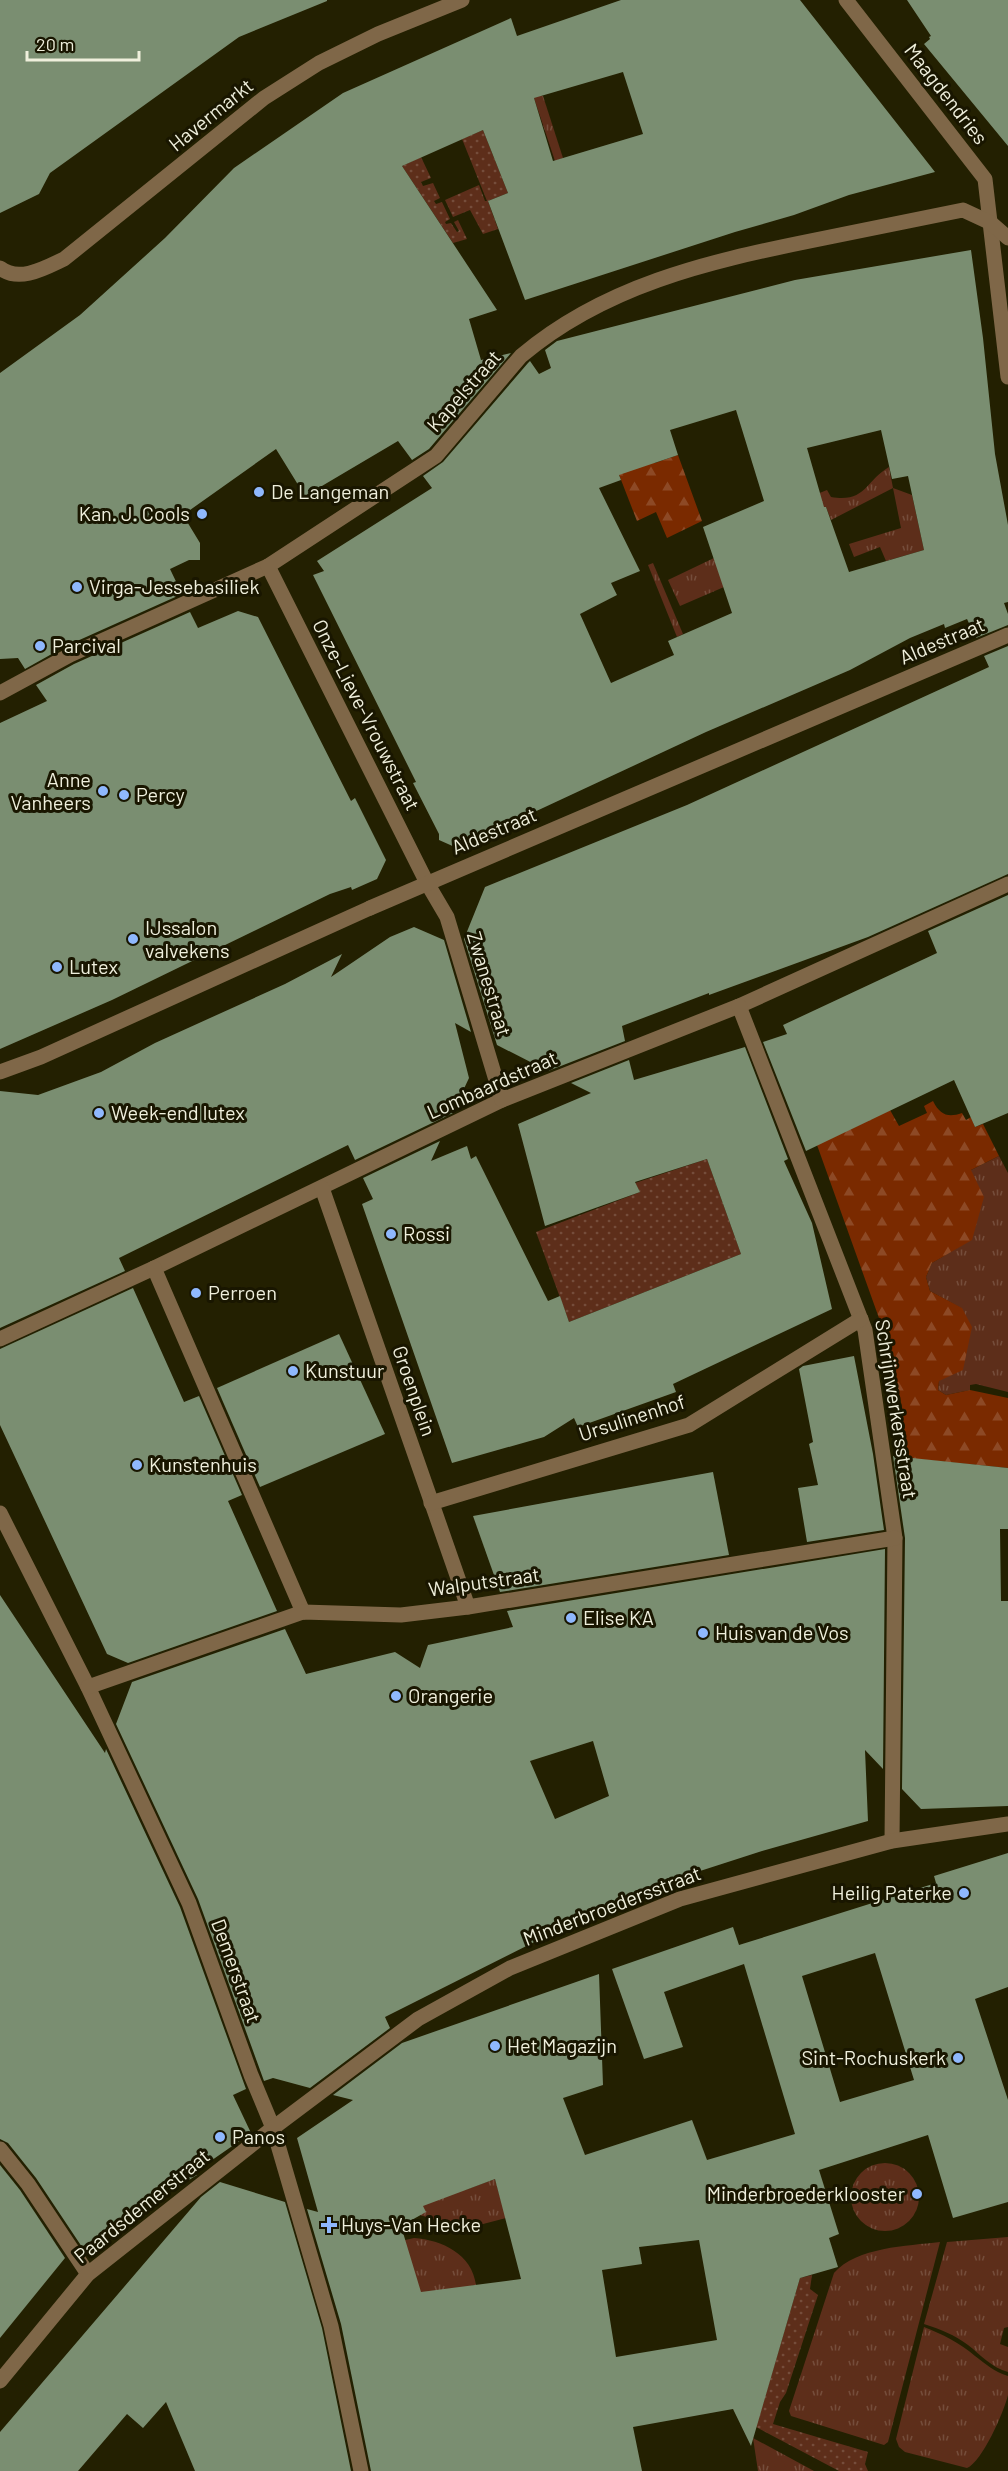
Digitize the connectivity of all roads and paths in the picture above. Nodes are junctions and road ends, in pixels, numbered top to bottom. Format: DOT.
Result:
graph roads {
  1 [pos="462,0"];
  2 [pos="846,0"];
  3 [pos="990,224"];
  4 [pos="1008,238"];
  5 [pos="2,273"];
  6 [pos="1008,377"];
  7 [pos="268,566"];
  8 [pos="1008,635"];
  9 [pos="0,693"];
  10 [pos="427,883"];
  11 [pos="1008,884"];
  12 [pos="739,1006"];
  13 [pos="0,1072"];
  14 [pos="502,1100"];
  15 [pos="322,1188"];
  16 [pos="154,1268"];
  17 [pos="861,1319"];
  18 [pos="0,1339"];
  19 [pos="431,1503"];
  20 [pos="0,1513"];
  21 [pos="895,1538"];
  22 [pos="468,1607"];
  23 [pos="303,1612"];
  24 [pos="88,1687"];
  25 [pos="1008,1824"];
  26 [pos="892,1841"];
  27 [pos="273,2128"];
  28 [pos="0,2149"];
  29 [pos="88,2274"];
  30 [pos="0,2381"];
  31 [pos="361,2471"];
  1 -- 5 [label="street, Havermarkt"];
  2 -- 3 [label="street, Maagdendries"];
  3 -- 4 [label="street, Kapelstraat"];
  3 -- 6 [label="street, Maagdendries"];
  3 -- 7 [label="street, Kapelstraat"];
  7 -- 9 [label="street, Kapelstraat"];
  7 -- 10 [label="street, Onze-Lieve-Vrouwstraat"];
  8 -- 10 [label="street, Aldestraat"];
  10 -- 13 [label="street, Aldestraat"];
  10 -- 14 [label="street, Zwanestraat"];
  11 -- 12 [label="street, Lombaardstraat"];
  12 -- 14 [label="street, Lombaardstraat"];
  12 -- 17 [label="street, Schrijnwerkersstraat"];
  14 -- 15 [label="street, Lombaardstraat"];
  15 -- 16 [label="street, Lombaardstraat"];
  15 -- 19 [label="street, Groenplein"];
  16 -- 18 [label="street, Lombaardstraat"];
  16 -- 23 [label="street"];
  17 -- 19 [label="street, Ursulinenhof"];
  17 -- 21 [label="street, Schrijnwerkersstraat"];
  19 -- 22 [label="street, Groenplein"];
  20 -- 24 [label="street, Demerstraat"];
  21 -- 22 [label="street, Walputstraat"];
  21 -- 26 [label="street, Schrijnwerkersstraat"];
  22 -- 23 [label="street, Walputstraat"];
  23 -- 24 [label="street, Walputstraat"];
  24 -- 27 [label="street, Demerstraat"];
  25 -- 26 [label="street, Minderbroedersstraat"];
  26 -- 27 [label="street, Minderbroedersstraat"];
  27 -- 29 [label="street, Paardsdemerstraat"];
  27 -- 31 [label="street, Demerstraat"];
  28 -- 29 [label="street"];
  29 -- 30 [label="street, Paardsdemerstraat"];
}
